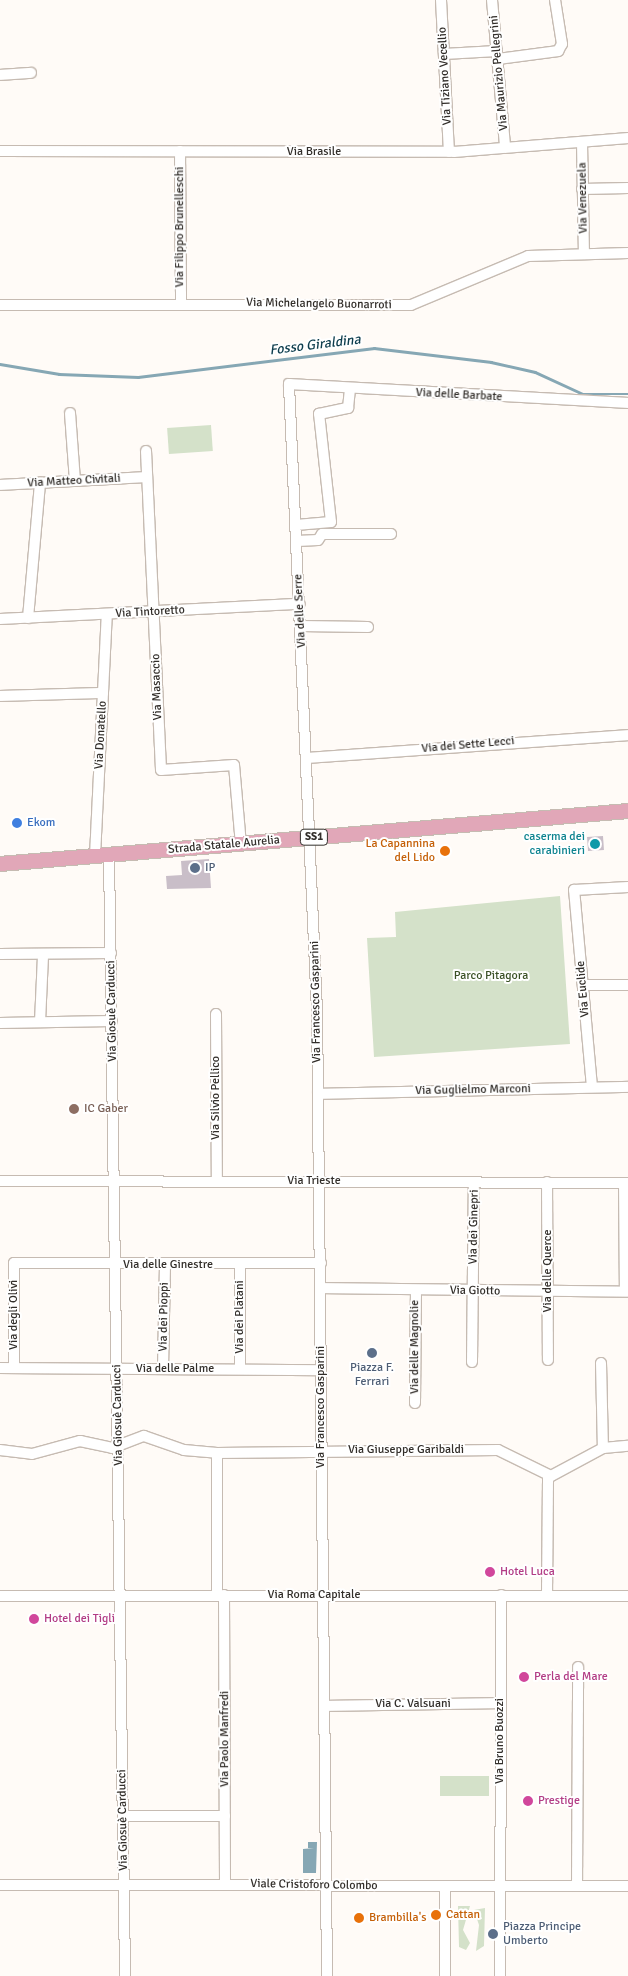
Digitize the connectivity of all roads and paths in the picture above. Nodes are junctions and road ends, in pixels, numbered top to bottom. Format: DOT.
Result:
graph roads {
  1 [pos="441,0"];
  2 [pos="492,0"];
  3 [pos="555,0"];
  4 [pos="444,54"];
  5 [pos="498,55"];
  6 [pos="31,73"];
  7 [pos="0,75"];
  8 [pos="628,138"];
  9 [pos="582,142"];
  10 [pos="505,146"];
  11 [pos="0,151"];
  12 [pos="180,151"];
  13 [pos="449,152"];
  14 [pos="628,188"];
  15 [pos="582,189"];
  16 [pos="628,253"];
  17 [pos="584,254"];
  18 [pos="180,302"];
  19 [pos="0,305"];
  20 [pos="289,384"];
  21 [pos="350,389"];
  22 [pos="628,402"];
  23 [pos="70,413"];
  24 [pos="146,451"];
  25 [pos="147,477"];
  26 [pos="75,481"];
  27 [pos="40,483"];
  28 [pos="0,485"];
  29 [pos="296,525"];
  30 [pos="391,534"];
  31 [pos="297,541"];
  32 [pos="300,604"];
  33 [pos="154,612"];
  34 [pos="107,614"];
  35 [pos="28,618"];
  36 [pos="0,619"];
  37 [pos="301,626"];
  38 [pos="368,627"];
  39 [pos="103,693"];
  40 [pos="0,696"];
  41 [pos="628,735"];
  42 [pos="308,758"];
  43 [pos="628,811"];
  44 [pos="311,837"];
  45 [pos="241,845"];
  46 [pos="109,855"];
  47 [pos="94,856"];
  48 [pos="0,864"];
  49 [pos="628,887"];
  50 [pos="110,953"];
  51 [pos="0,954"];
  52 [pos="43,956"];
  53 [pos="628,985"];
  54 [pos="583,986"];
  55 [pos="216,1014"];
  56 [pos="40,1022"];
  57 [pos="0,1023"];
  58 [pos="112,1023"];
  59 [pos="628,1086"];
  60 [pos="592,1088"];
  61 [pos="318,1094"];
  62 [pos="114,1181"];
  63 [pos="319,1181"];
  64 [pos="0,1182"];
  65 [pos="216,1182"];
  66 [pos="474,1182"];
  67 [pos="547,1182"];
  68 [pos="626,1183"];
  69 [pos="14,1263"];
  70 [pos="321,1263"];
  71 [pos="165,1265"];
  72 [pos="240,1265"];
  73 [pos="117,1266"];
  74 [pos="321,1288"];
  75 [pos="416,1290"];
  76 [pos="473,1291"];
  77 [pos="548,1292"];
  78 [pos="626,1292"];
  79 [pos="548,1360"];
  80 [pos="472,1362"];
  81 [pos="601,1363"];
  82 [pos="0,1368"];
  83 [pos="14,1368"];
  84 [pos="118,1369"];
  85 [pos="164,1369"];
  86 [pos="240,1370"];
  87 [pos="321,1370"];
  88 [pos="415,1403"];
  89 [pos="119,1445"];
  90 [pos="628,1446"];
  91 [pos="603,1448"];
  92 [pos="0,1450"];
  93 [pos="322,1450"];
  94 [pos="218,1453"];
  95 [pos="548,1476"];
  96 [pos="221,1594"];
  97 [pos="121,1595"];
  98 [pos="324,1595"];
  99 [pos="502,1595"];
  100 [pos="547,1595"];
  101 [pos="0,1596"];
  102 [pos="628,1596"];
  103 [pos="578,1667"];
  104 [pos="500,1703"];
  105 [pos="326,1706"];
  106 [pos="123,1816"];
  107 [pos="225,1816"];
  108 [pos="226,1883"];
  109 [pos="124,1884"];
  110 [pos="0,1885"];
  111 [pos="327,1886"];
  112 [pos="577,1886"];
  113 [pos="628,1886"];
  114 [pos="445,1887"];
  115 [pos="500,1887"];
  116 [pos="125,1976"];
  117 [pos="327,1976"];
  118 [pos="445,1976"];
  119 [pos="500,1976"];
  1 -- 4 [label="street, Via Tiziano Vecellio"];
  2 -- 5 [label="street, Via Maurizio Pellegrini"];
  3 -- 5 [label="street"];
  4 -- 5 [label="street"];
  4 -- 13 [label="street, Via Tiziano Vecellio"];
  5 -- 10 [label="street, Via Maurizio Pellegrini"];
  6 -- 7 [label="street"];
  8 -- 9 [label="street, Via Brasile"];
  9 -- 10 [label="street, Via Brasile"];
  9 -- 15 [label="street, Via Venezuela"];
  10 -- 13 [label="street, Via Brasile"];
  11 -- 12 [label="street, Via Brasile"];
  12 -- 13 [label="street, Via Brasile"];
  12 -- 18 [label="street, Via Filippo Brunelleschi"];
  14 -- 15 [label="street"];
  15 -- 17 [label="street, Via Venezuela"];
  16 -- 17 [label="street, Via Michelangelo Buonarroti"];
  17 -- 18 [label="street, Via Michelangelo Buonarroti"];
  18 -- 19 [label="street, Via Michelangelo Buonarroti"];
  20 -- 21 [label="street, Via delle Barbate"];
  20 -- 29 [label="street, Via delle Serre"];
  21 -- 22 [label="street, Via delle Barbate"];
  21 -- 29 [label="street"];
  23 -- 26 [label="street"];
  24 -- 25 [label="street, Via Masaccio"];
  25 -- 26 [label="street, Via Matteo Civitali"];
  25 -- 33 [label="street, Via Masaccio"];
  26 -- 27 [label="street, Via Matteo Civitali"];
  27 -- 28 [label="street, Via Matteo Civitali"];
  27 -- 35 [label="street"];
  29 -- 31 [label="street, Via delle Serre"];
  30 -- 31 [label="street"];
  31 -- 32 [label="street, Via delle Serre"];
  32 -- 33 [label="street, Via Tintoretto"];
  32 -- 37 [label="street, Via delle Serre"];
  33 -- 34 [label="street, Via Tintoretto"];
  33 -- 45 [label="street, Via Masaccio"];
  34 -- 35 [label="street, Via Tintoretto"];
  34 -- 39 [label="street, Via Donatello"];
  35 -- 36 [label="street, Via Tintoretto"];
  37 -- 38 [label="street"];
  37 -- 42 [label="street, Via delle Serre"];
  39 -- 40 [label="street"];
  39 -- 47 [label="street, Via Donatello"];
  41 -- 42 [label="street, Via dei Sette Lecci"];
  42 -- 44 [label="street, Via delle Serre"];
  43 -- 44 [label="main road, Strada Statale Aurelia / SS1"];
  44 -- 45 [label="main road, Strada Statale Aurelia / SS1"];
  44 -- 61 [label="street, Via Francesco Gasparini"];
  45 -- 46 [label="main road, Strada Statale Aurelia / SS1"];
  46 -- 47 [label="main road, Strada Statale Aurelia / SS1"];
  46 -- 50 [label="street, Via Giosuè Carducci"];
  47 -- 48 [label="main road, Strada Statale Aurelia / SS1"];
  49 -- 54 [label="street, Via Euclide"];
  50 -- 52 [label="street"];
  50 -- 58 [label="street, Via Giosuè Carducci"];
  51 -- 52 [label="street"];
  52 -- 56 [label="street"];
  53 -- 54 [label="street"];
  54 -- 60 [label="street, Via Euclide"];
  55 -- 65 [label="street, Via Silvio Pellico"];
  56 -- 57 [label="street"];
  56 -- 58 [label="street"];
  58 -- 62 [label="street, Via Giosuè Carducci"];
  59 -- 60 [label="street, Via Guglielmo Marconi"];
  60 -- 61 [label="street, Via Guglielmo Marconi"];
  61 -- 63 [label="street, Via Francesco Gasparini"];
  62 -- 64 [label="street, Via Trieste"];
  62 -- 65 [label="street, Via Trieste"];
  62 -- 73 [label="street, Via Giosuè Carducci"];
  63 -- 65 [label="street, Via Trieste"];
  63 -- 66 [label="street, Via Trieste"];
  63 -- 70 [label="street, Via Francesco Gasparini"];
  66 -- 67 [label="street, Via Trieste"];
  66 -- 76 [label="street, Via dei Ginepri"];
  67 -- 68 [label="street, Via Trieste"];
  67 -- 77 [label="street, Via delle Querce"];
  68 -- 78 [label="street"];
  69 -- 73 [label="street, Via delle Ginestre"];
  69 -- 83 [label="street, Via degli Olivi"];
  70 -- 72 [label="street, Via delle Ginestre"];
  70 -- 74 [label="street, Via Francesco Gasparini"];
  71 -- 72 [label="street, Via delle Ginestre"];
  71 -- 73 [label="street, Via delle Ginestre"];
  71 -- 85 [label="street, Via dei Pioppi"];
  72 -- 86 [label="street, Via dei Platani"];
  73 -- 84 [label="street, Via Giosuè Carducci"];
  74 -- 75 [label="street, Via Giotto"];
  74 -- 87 [label="street, Via Francesco Gasparini"];
  75 -- 76 [label="street, Via Giotto"];
  75 -- 88 [label="street, Via delle Magnolie"];
  76 -- 77 [label="street, Via Giotto"];
  76 -- 80 [label="street, Via dei Ginepri"];
  77 -- 78 [label="street, Via Giotto"];
  77 -- 79 [label="street, Via delle Querce"];
  81 -- 91 [label="street"];
  82 -- 83 [label="street, Via delle Palme"];
  83 -- 84 [label="street, Via delle Palme"];
  84 -- 85 [label="street, Via delle Palme"];
  84 -- 89 [label="street, Via Giosuè Carducci"];
  85 -- 86 [label="street, Via delle Palme"];
  86 -- 87 [label="street, Via delle Palme"];
  87 -- 93 [label="street, Via Francesco Gasparini"];
  89 -- 92 [label="street, Via Giuseppe Garibaldi"];
  89 -- 94 [label="street, Via Giuseppe Garibaldi"];
  89 -- 97 [label="street, Via Giosuè Carducci"];
  90 -- 91 [label="street"];
  91 -- 95 [label="street"];
  93 -- 94 [label="street, Via Giuseppe Garibaldi"];
  93 -- 95 [label="street, Via Giuseppe Garibaldi"];
  93 -- 98 [label="street, Via Francesco Gasparini"];
  94 -- 96 [label="street, Via Paolo Manfredi"];
  95 -- 100 [label="street"];
  96 -- 97 [label="street, Via Roma Capitale"];
  96 -- 98 [label="street, Via Roma Capitale"];
  96 -- 107 [label="street, Via Paolo Manfredi"];
  97 -- 101 [label="street, Via Roma Capitale"];
  97 -- 106 [label="street, Via Giosuè Carducci"];
  98 -- 99 [label="street, Via Roma Capitale"];
  98 -- 105 [label="street, Via Francesco Gasparini"];
  99 -- 100 [label="street, Via Roma Capitale"];
  99 -- 104 [label="street, Via Bruno Buozzi"];
  100 -- 102 [label="street, Via Roma Capitale"];
  103 -- 112 [label="street"];
  104 -- 105 [label="street, Via C. Valsuani"];
  104 -- 115 [label="street, Via Bruno Buozzi"];
  105 -- 111 [label="street, Via Francesco Gasparini"];
  106 -- 107 [label="street"];
  106 -- 109 [label="street, Via Giosuè Carducci"];
  107 -- 108 [label="street, Via Paolo Manfredi"];
  108 -- 109 [label="street, Viale Cristoforo Colombo"];
  108 -- 111 [label="street, Viale Cristoforo Colombo"];
  109 -- 110 [label="street, Viale Cristoforo Colombo"];
  109 -- 116 [label="street, Via Giosuè Carducci"];
  111 -- 114 [label="street, Viale Cristoforo Colombo"];
  111 -- 117 [label="street, Via Francesco Gasparini"];
  112 -- 113 [label="street, Viale Cristoforo Colombo"];
  112 -- 115 [label="street, Viale Cristoforo Colombo"];
  114 -- 115 [label="street, Viale Cristoforo Colombo"];
  114 -- 118 [label="street"];
  115 -- 119 [label="street"];
}
